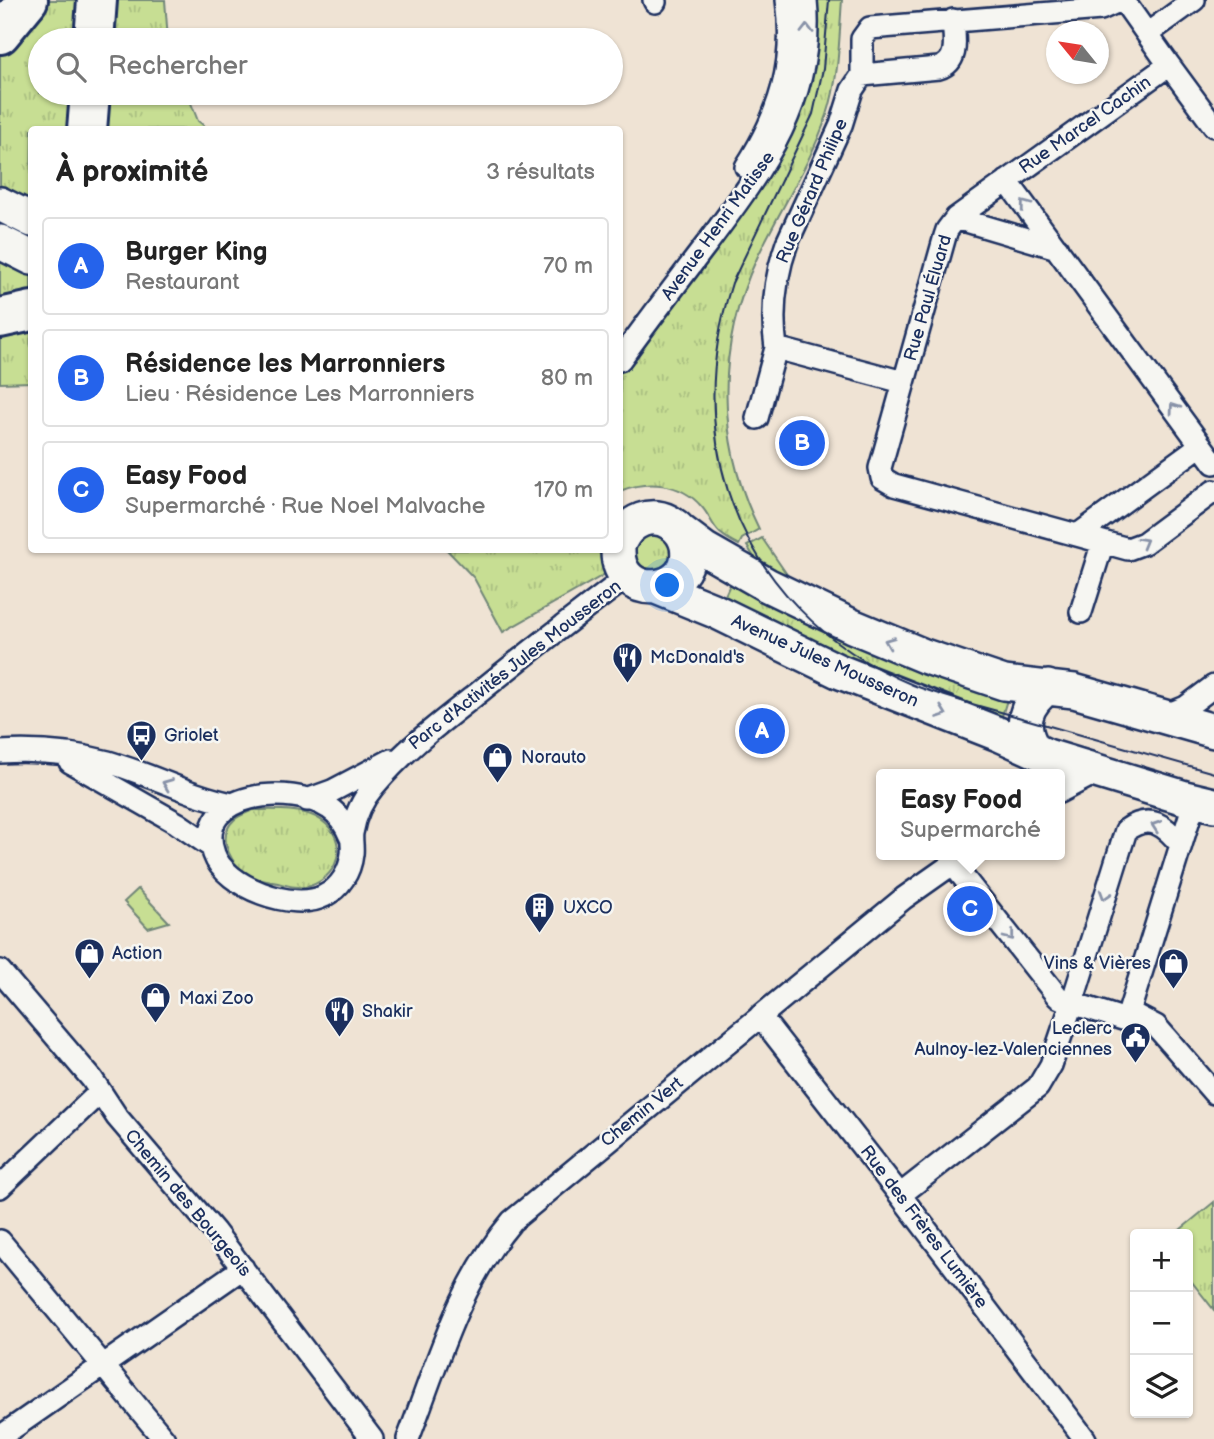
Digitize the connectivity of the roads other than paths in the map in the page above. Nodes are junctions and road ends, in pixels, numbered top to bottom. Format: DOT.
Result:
graph roads {
  1 [pos="28,0"];
  2 [pos="97,0"];
  3 [pos="775,0"];
  4 [pos="787,0"];
  5 [pos="806,0"];
  6 [pos="1122,0"];
  7 [pos="1194,0"];
  8 [pos="954,20"];
  9 [pos="95,28"];
  10 [pos="0,34"];
  11 [pos="1147,34"];
  12 [pos="789,63"];
  13 [pos="1169,65"];
  14 [pos="862,75"];
  15 [pos="89,105"];
  16 [pos="87,126"];
  17 [pos="1214,126"];
  18 [pos="1007,181"];
  19 [pos="0,204"];
  20 [pos="28,218"];
  21 [pos="956,218"];
  22 [pos="0,242"];
  23 [pos="1057,248"];
  24 [pos="28,256"];
  25 [pos="28,312"];
  26 [pos="0,318"];
  27 [pos="623,333"];
  28 [pos="776,348"];
  29 [pos="623,356"];
  30 [pos="903,382"];
  31 [pos="757,418"];
  32 [pos="1201,445"];
  33 [pos="1214,463"];
  34 [pos="1214,491"];
  35 [pos="680,531"];
  36 [pos="1079,534"];
  37 [pos="1103,542"];
  38 [pos="626,549"];
  39 [pos="622,553"];
  40 [pos="1081,612"];
  41 [pos="1214,686"];
  42 [pos="1048,687"];
  43 [pos="1164,716"];
  44 [pos="1214,731"];
  45 [pos="0,752"];
  46 [pos="402,754"];
  47 [pos="57,755"];
  48 [pos="1047,761"];
  49 [pos="1097,772"];
  50 [pos="1065,789"];
  51 [pos="307,800"];
  52 [pos="232,804"];
  53 [pos="1206,804"];
  54 [pos="351,838"];
  55 [pos="1181,845"];
  56 [pos="212,847"];
  57 [pos="958,860"];
  58 [pos="960,860"];
  59 [pos="0,971"];
  60 [pos="1072,1003"];
  61 [pos="1129,1012"];
  62 [pos="760,1016"];
  63 [pos="100,1092"];
  64 [pos="1214,1093"];
  65 [pos="0,1187"];
  66 [pos="900,1195"];
  67 [pos="0,1241"];
  68 [pos="243,1268"];
  69 [pos="102,1364"];
  70 [pos="0,1437"];
  71 [pos="164,1439"];
  72 [pos="372,1439"];
  73 [pos="408,1439"];
  74 [pos="1085,1439"];
  1 -- 10 [label="highway"];
  2 -- 9 [label="highway"];
  3 -- 12 [label="street"];
  4 -- 12 [label="street, Avenue Henri Matisse"];
  29 -- 5 [label="street, Avenue Henri Matisse, one-way"];
  6 -- 8 [label="street, Rue Gérard Philipe"];
  6 -- 11 [label="street, Rue Gérard Philipe"];
  7 -- 11 [label="street"];
  8 -- 14 [label="street"];
  8 -- 14 [label="street, Rue Gérard Philipe"];
  11 -- 13 [label="street, Rue Gérard Philipe"];
  12 -- 27 [label="street, Avenue Henri Matisse"];
  13 -- 17 [label="street, Rue Marcel Cachin"];
  13 -- 18 [label="street, Rue Marcel Cachin"];
  14 -- 28 [label="street, Rue Gérard Philipe"];
  15 -- 16 [label="highway"];
  18 -- 21 [label="street, Rue Paul Éluard"];
  23 -- 18 [label="street, one-way"];
  19 -- 20 [label="main road"];
  21 -- 23 [label="street"];
  21 -- 30 [label="street, Rue Paul Éluard"];
  22 -- 24 [label="main road"];
  32 -- 23 [label="street, one-way"];
  25 -- 26 [label="highway"];
  28 -- 30 [label="street"];
  28 -- 31 [label="street, Rue Gérard Philipe"];
  30 -- 36 [label="street, Rue Paul Éluard"];
  32 -- 33 [label="street"];
  32 -- 36 [label="street"];
  37 -- 34 [label="street, Rue Paul Éluard, one-way"];
  35 -- 38 [label="main road"];
  35 -- 38 [label="main road"];
  42 -- 35 [label="main road, one-way"];
  36 -- 37 [label="street, Rue Paul Éluard"];
  37 -- 40 [label="street"];
  38 -- 48 [label="main road, Avenue Jules Mousseron, one-way"];
  39 -- 46 [label="street, Parc d'Activités Jules Mousseron"];
  41 -- 43 [label="street"];
  42 -- 43 [label="main road"];
  42 -- 48 [label="main road"];
  43 -- 44 [label="main road"];
  45 -- 47 [label="street, Parc d'Activités Jules Mousseron"];
  46 -- 51 [label="street, Parc d'Activités Jules Mousseron"];
  46 -- 54 [label="street, Parc d'Activités Jules Mousseron"];
  52 -- 47 [label="street, Parc d'Activités Jules Mousseron, one-way"];
  47 -- 56 [label="street, Parc d'Activités Jules Mousseron"];
  48 -- 49 [label="main road, Avenue Jules Mousseron"];
  49 -- 50 [label="street"];
  49 -- 53 [label="main road, Avenue Jules Mousseron"];
  51 -- 52 [label="street, Parc d'Activités Jules Mousseron"];
  51 -- 54 [label="street, Parc d'Activités Jules Mousseron"];
  52 -- 56 [label="street"];
  53 -- 55 [label="street"];
  54 -- 56 [label="street, Parc d'Activités Jules Mousseron"];
  55 -- 60 [label="street, one-way"];
  55 -- 61 [label="street"];
  57 -- 62 [label="street, Chemin Vert"];
  58 -- 60 [label="street, one-way"];
  59 -- 63 [label="street, Chemin des Bourgeois"];
  60 -- 61 [label="street"];
  60 -- 66 [label="street"];
  61 -- 64 [label="street"];
  62 -- 66 [label="street, Rue des Frères Lumière"];
  62 -- 73 [label="street, Chemin Vert"];
  63 -- 65 [label="street"];
  63 -- 68 [label="street, Chemin des Bourgeois"];
  66 -- 74 [label="street, Rue des Frères Lumière"];
  67 -- 69 [label="street"];
  68 -- 69 [label="street"];
  68 -- 72 [label="street, Chemin des Bourgeois"];
  69 -- 70 [label="street"];
  69 -- 71 [label="street"];
}
